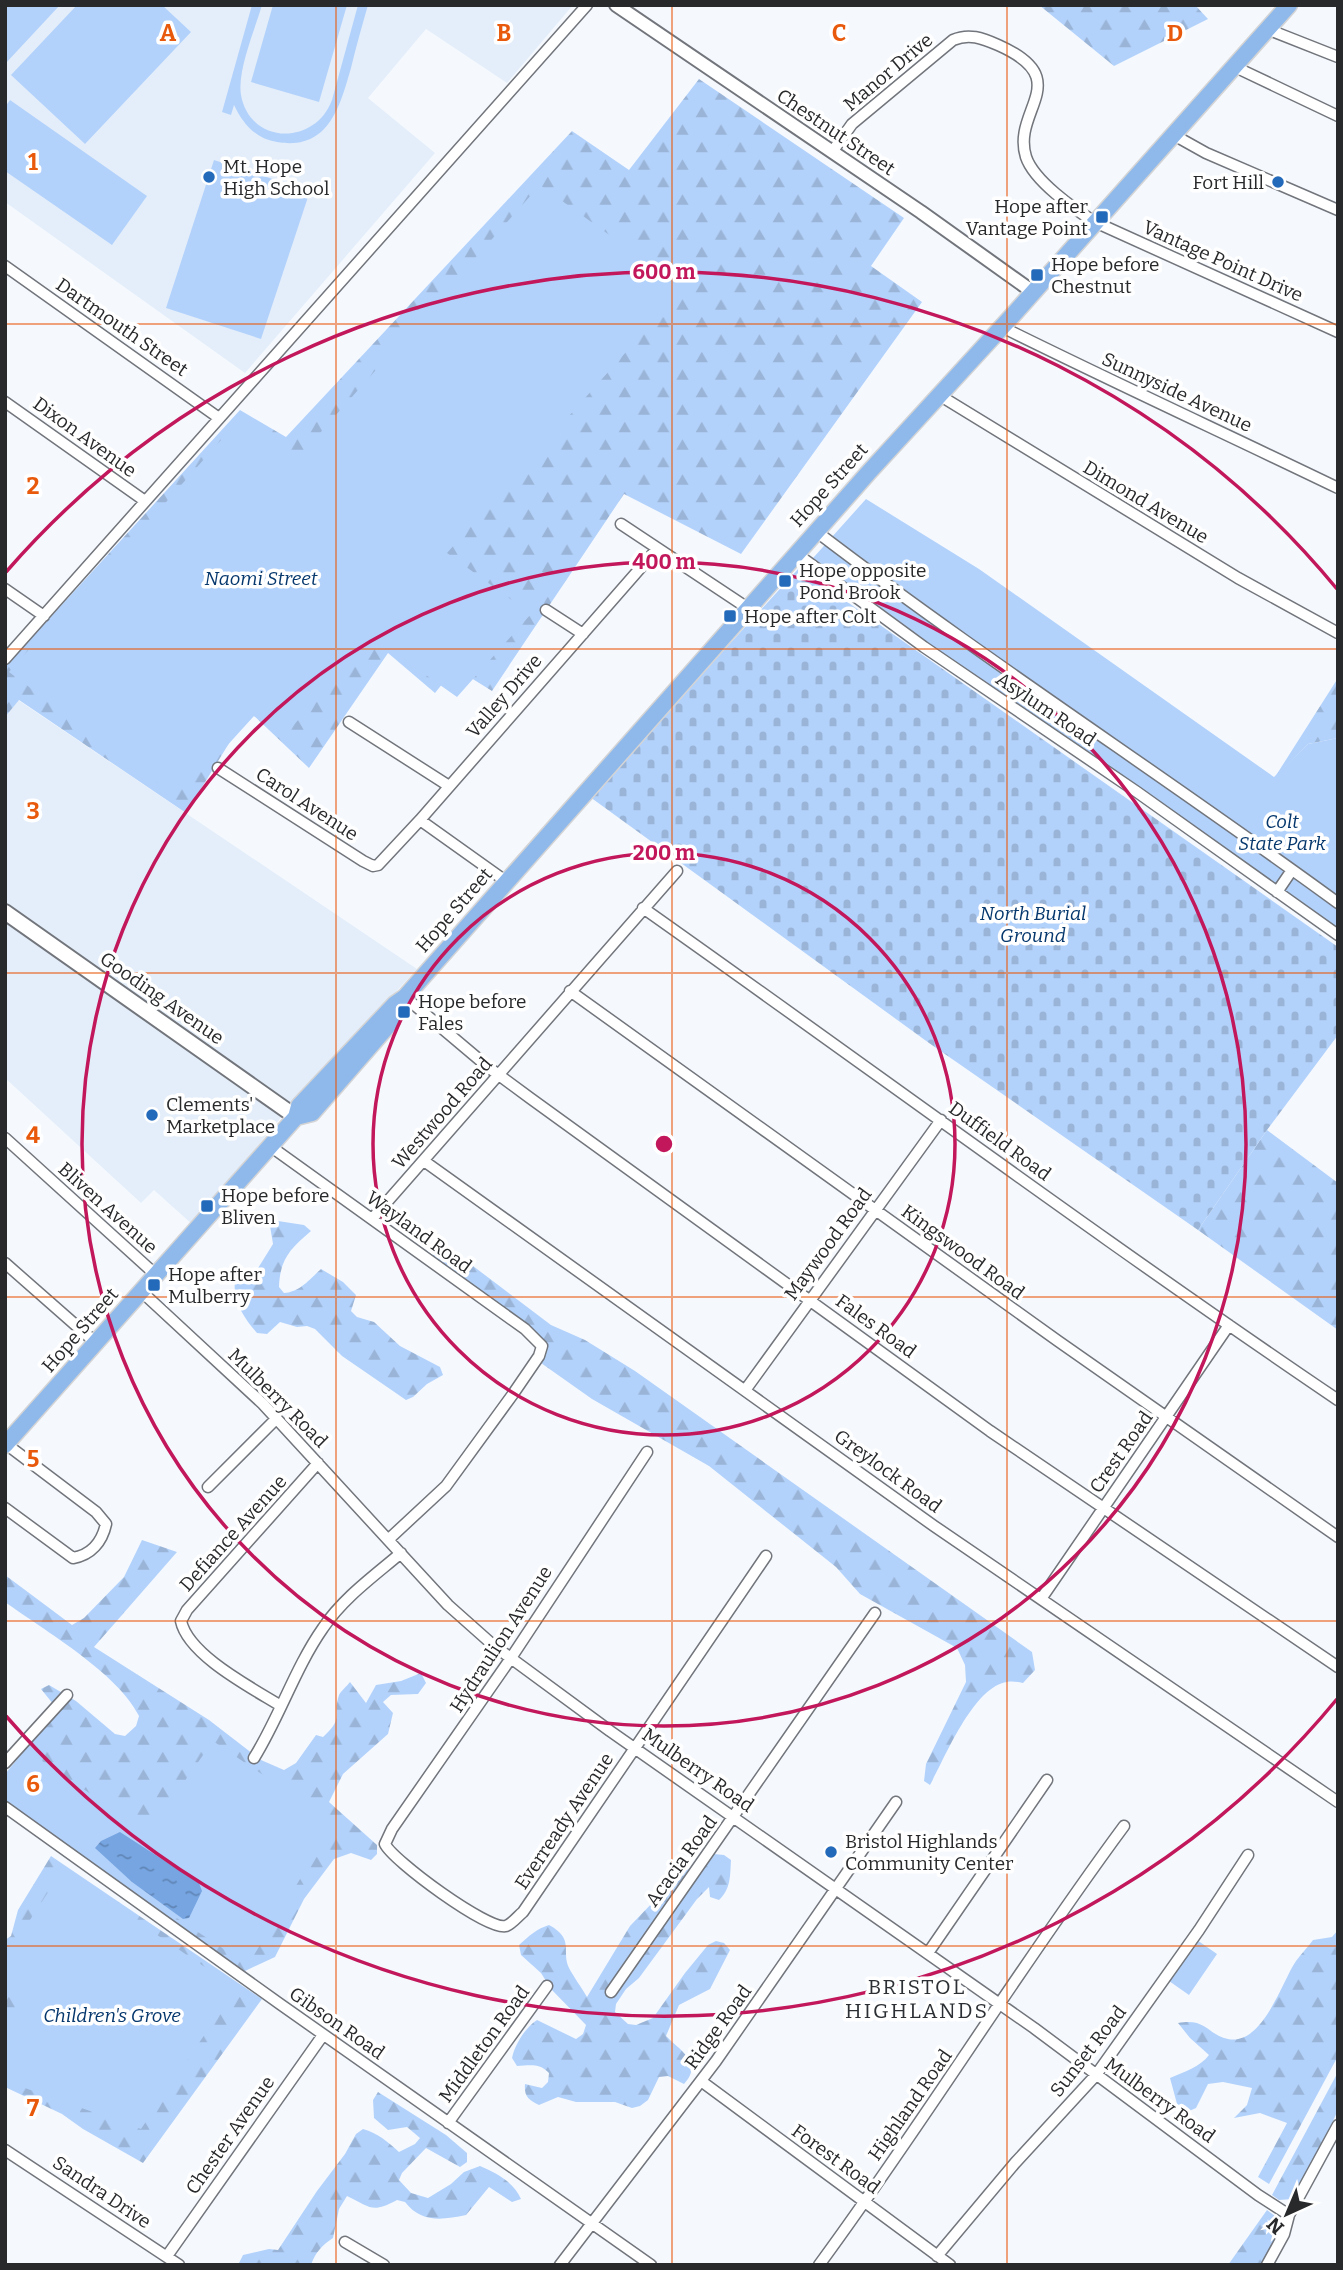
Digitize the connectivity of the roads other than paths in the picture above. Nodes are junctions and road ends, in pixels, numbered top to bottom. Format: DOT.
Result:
graph roads {
  1 [pos="587,5"];
  2 [pos="616,5"];
  3 [pos="1289,5"];
  4 [pos="1267,29"];
  5 [pos="1338,57"];
  6 [pos="1233,66"];
  7 [pos="1338,116"];
  8 [pos="1172,134"];
  9 [pos="832,152"];
  10 [pos="1338,210"];
  11 [pos="1095,222"];
  12 [pos="5,265"];
  13 [pos="1033,292"];
  14 [pos="1002,327"];
  15 [pos="1338,332"];
  16 [pos="939,395"];
  17 [pos="5,402"];
  18 [pos="219,418"];
  19 [pos="1338,488"];
  20 [pos="145,501"];
  21 [pos="621,524"];
  22 [pos="817,532"];
  23 [pos="657,550"];
  24 [pos="796,554"];
  25 [pos="5,589"];
  26 [pos="749,609"];
  27 [pos="546,610"];
  28 [pos="44,616"];
  29 [pos="1338,633"];
  30 [pos="583,634"];
  31 [pos="5,659"];
  32 [pos="349,722"];
  33 [pos="218,768"];
  34 [pos="449,786"];
  35 [pos="420,820"];
  36 [pos="378,865"];
  37 [pos="1292,870"];
  38 [pos="677,871"];
  39 [pos="507,882"];
  40 [pos="1277,892"];
  41 [pos="1338,903"];
  42 [pos="643,908"];
  43 [pos="5,912"];
  44 [pos="1338,935"];
  45 [pos="570,991"];
  46 [pos="405,997"];
  47 [pos="499,1075"];
  48 [pos="296,1117"];
  49 [pos="941,1120"];
  50 [pos="5,1139"];
  51 [pos="270,1146"];
  52 [pos="424,1161"];
  53 [pos="874,1210"];
  54 [pos="372,1219"];
  55 [pos="5,1263"];
  56 [pos="156,1275"];
  57 [pos="142,1292"];
  58 [pos="809,1300"];
  59 [pos="1229,1325"];
  60 [pos="96,1343"];
  61 [pos="746,1390"];
  62 [pos="1338,1399"];
  63 [pos="1167,1418"];
  64 [pos="276,1419"];
  65 [pos="6,1444"];
  66 [pos="647,1452"];
  67 [pos="318,1462"];
  68 [pos="208,1487"];
  69 [pos="5,1508"];
  70 [pos="1103,1508"];
  71 [pos="1338,1536"];
  72 [pos="389,1539"];
  73 [pos="401,1553"];
  74 [pos="766,1556"];
  75 [pos="1041,1598"];
  76 [pos="875,1613"];
  77 [pos="510,1658"];
  78 [pos="1338,1667"];
  79 [pos="67,1695"];
  80 [pos="281,1706"];
  81 [pos="635,1747"];
  82 [pos="254,1758"];
  83 [pos="5,1763"];
  84 [pos="1047,1780"];
  85 [pos="896,1802"];
  86 [pos="1338,1802"];
  87 [pos="5,1807"];
  88 [pos="734,1816"];
  89 [pos="1124,1826"];
  90 [pos="1248,1854"];
  91 [pos="836,1889"];
  92 [pos="504,1926"];
  93 [pos="928,1953"];
  94 [pos="547,1986"];
  95 [pos="611,1992"];
  96 [pos="1000,2004"];
  97 [pos="323,2035"];
  98 [pos="1096,2075"];
  99 [pos="701,2081"];
  100 [pos="448,2123"];
  101 [pos="1338,2125"];
  102 [pos="5,2150"];
  103 [pos="864,2201"];
  104 [pos="1289,2215"];
  105 [pos="592,2223"];
  106 [pos="345,2242"];
  107 [pos="167,2256"];
  108 [pos="937,2256"];
  109 [pos="179,2265"];
  110 [pos="384,2265"];
  111 [pos="559,2265"];
  112 [pos="651,2265"];
  113 [pos="819,2265"];
  114 [pos="950,2265"];
  115 [pos="1267,2265"];
  1 -- 18 [label="street"];
  2 -- 9 [label="street, Chestnut Street"];
  3 -- 4 [label="main road, Hope Street"];
  4 -- 5 [label="street"];
  4 -- 6 [label="main road, Hope Street"];
  6 -- 7 [label="street"];
  6 -- 8 [label="main road, Hope Street"];
  8 -- 10 [label="street"];
  8 -- 11 [label="main road, Hope Street"];
  9 -- 11 [label="street, Manor Drive"];
  9 -- 13 [label="street, Chestnut Street"];
  11 -- 13 [label="main road, Hope Street"];
  11 -- 15 [label="street, Vantage Point Drive"];
  12 -- 18 [label="street, Dartmouth Street"];
  13 -- 14 [label="main road, Hope Street"];
  14 -- 16 [label="main road, Hope Street"];
  14 -- 19 [label="street, Sunnyside Avenue"];
  16 -- 22 [label="main road, Hope Street"];
  16 -- 29 [label="street, Dimond Avenue"];
  17 -- 20 [label="street, Dixon Avenue"];
  18 -- 20 [label="street"];
  20 -- 28 [label="street"];
  21 -- 23 [label="street"];
  22 -- 24 [label="main road, Hope Street"];
  22 -- 37 [label="street, Asylum Road"];
  23 -- 26 [label="street"];
  23 -- 30 [label="street, Valley Drive"];
  24 -- 26 [label="main road, Hope Street"];
  24 -- 40 [label="street, Asylum Road"];
  25 -- 28 [label="street"];
  26 -- 39 [label="main road, Hope Street"];
  27 -- 30 [label="street"];
  28 -- 31 [label="street"];
  30 -- 34 [label="street, Valley Drive"];
  32 -- 34 [label="street"];
  33 -- 36 [label="street, Carol Avenue"];
  34 -- 35 [label="street, Valley Drive"];
  35 -- 36 [label="street, Valley Drive"];
  35 -- 39 [label="street"];
  37 -- 40 [label="street"];
  37 -- 41 [label="street, Asylum Road"];
  38 -- 42 [label="street, Westwood Road"];
  39 -- 46 [label="main road, Hope Street"];
  40 -- 44 [label="street, Asylum Road"];
  42 -- 45 [label="street, Westwood Road"];
  42 -- 49 [label="street, Duffield Road"];
  43 -- 48 [label="main road, Gooding Avenue"];
  45 -- 47 [label="street, Westwood Road"];
  45 -- 53 [label="street, Kingswood Road"];
  46 -- 47 [label="street, Fales Road"];
  46 -- 48 [label="main road, Hope Street"];
  47 -- 52 [label="street, Westwood Road"];
  47 -- 58 [label="street, Fales Road"];
  48 -- 51 [label="main road, Hope Street"];
  49 -- 53 [label="street, Maywood Road"];
  49 -- 59 [label="street, Duffield Road"];
  50 -- 56 [label="street, Bliven Avenue"];
  51 -- 54 [label="street, Wayland Road"];
  51 -- 56 [label="main road, Hope Street"];
  52 -- 54 [label="street, Westwood Road"];
  52 -- 61 [label="street, Greylock Road"];
  53 -- 58 [label="street, Maywood Road"];
  53 -- 63 [label="street, Kingswood Road"];
  54 -- 72 [label="street, Wayland Road"];
  55 -- 60 [label="street"];
  56 -- 57 [label="main road, Hope Street"];
  57 -- 60 [label="main road, Hope Street"];
  57 -- 64 [label="street, Mulberry Road"];
  58 -- 61 [label="street, Maywood Road"];
  58 -- 70 [label="street, Fales Road"];
  59 -- 62 [label="street, Duffield Road"];
  59 -- 63 [label="street, Crest Road"];
  60 -- 65 [label="main road, Hope Street"];
  61 -- 75 [label="street, Greylock Road"];
  63 -- 70 [label="street, Crest Road"];
  63 -- 71 [label="street, Kingswood Road"];
  64 -- 67 [label="street, Mulberry Road"];
  64 -- 68 [label="street"];
  65 -- 69 [label="street"];
  66 -- 77 [label="street, Hydraulion Avenue"];
  67 -- 72 [label="street, Mulberry Road"];
  67 -- 80 [label="street, Defiance Avenue"];
  70 -- 75 [label="street, Crest Road"];
  70 -- 78 [label="street, Fales Road"];
  72 -- 73 [label="street, Mulberry Road"];
  73 -- 77 [label="street, Mulberry Road"];
  73 -- 80 [label="street"];
  74 -- 81 [label="street, Everready Avenue"];
  75 -- 86 [label="street, Greylock Road"];
  76 -- 88 [label="street, Acacia Road"];
  77 -- 81 [label="street, Mulberry Road"];
  77 -- 92 [label="street, Hydraulion Avenue"];
  79 -- 83 [label="street"];
  80 -- 82 [label="street"];
  81 -- 88 [label="street, Mulberry Road"];
  81 -- 92 [label="street, Everready Avenue"];
  84 -- 93 [label="street"];
  85 -- 91 [label="street, Ridge Road"];
  87 -- 97 [label="street, Gibson Road"];
  88 -- 91 [label="street, Mulberry Road"];
  88 -- 95 [label="street, Acacia Road"];
  89 -- 96 [label="street, Highland Road"];
  90 -- 98 [label="street, Sunset Road"];
  91 -- 93 [label="street, Mulberry Road"];
  91 -- 99 [label="street, Ridge Road"];
  93 -- 96 [label="street, Mulberry Road"];
  94 -- 100 [label="street, Middleton Road"];
  96 -- 98 [label="street, Mulberry Road"];
  96 -- 103 [label="street, Highland Road"];
  97 -- 100 [label="street, Gibson Road"];
  97 -- 107 [label="street, Chester Avenue"];
  98 -- 104 [label="street, Mulberry Road"];
  98 -- 108 [label="street, Sunset Road"];
  99 -- 103 [label="street, Forest Road"];
  99 -- 105 [label="street, Ridge Road"];
  100 -- 105 [label="street, Gibson Road"];
  101 -- 104 [label="street"];
  102 -- 107 [label="street, Sandra Drive"];
  103 -- 108 [label="street, Forest Road"];
  103 -- 113 [label="street, Highland Road"];
  104 -- 115 [label="street"];
  105 -- 111 [label="street, Ridge Road"];
  105 -- 112 [label="street, Gibson Road"];
  106 -- 110 [label="street"];
  107 -- 109 [label="street, Sandra Drive"];
  108 -- 114 [label="street, Forest Road"];
}
